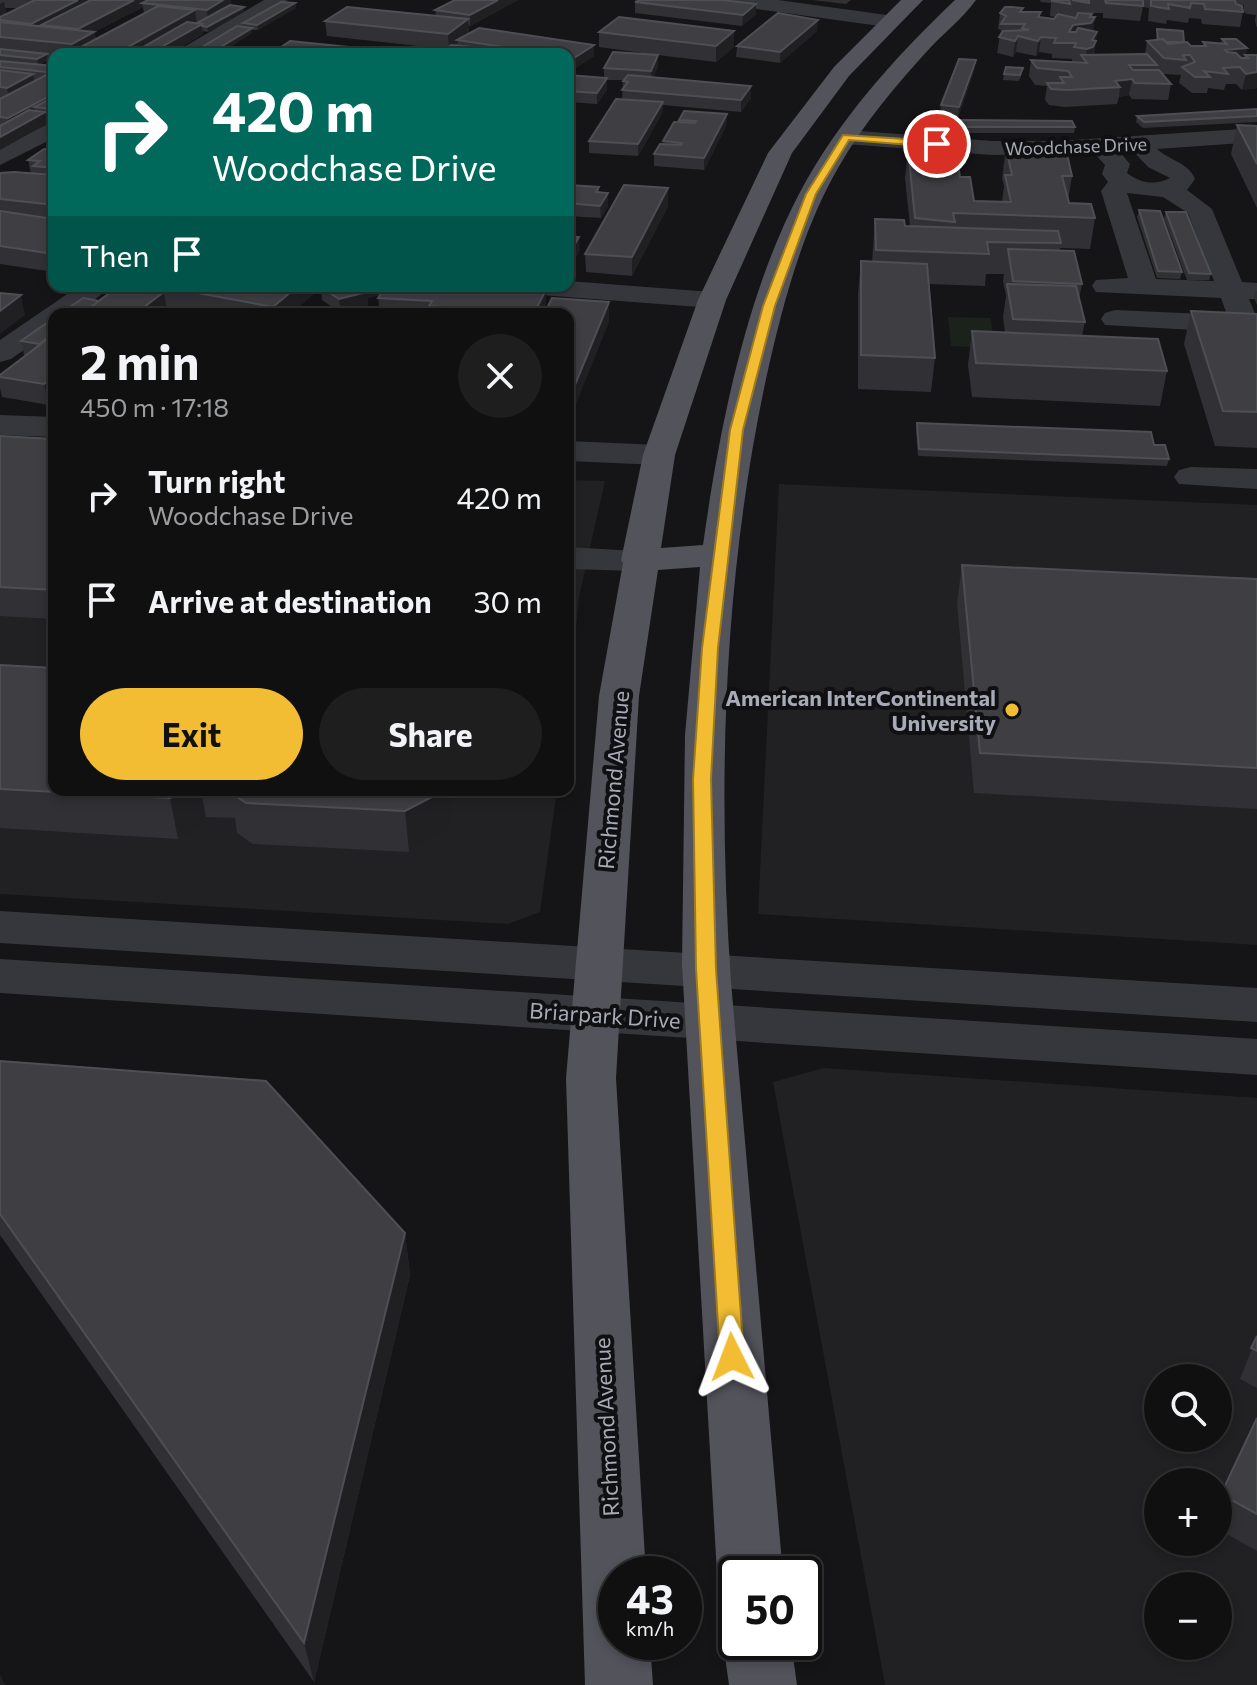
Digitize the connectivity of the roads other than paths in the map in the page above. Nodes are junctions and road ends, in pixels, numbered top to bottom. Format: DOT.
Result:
graph roads {
  1 [pos="248,0"];
  2 [pos="735,0"];
  3 [pos="913,0"];
  4 [pos="966,0"];
  5 [pos="276,1"];
  6 [pos="887,21"];
  7 [pos="194,48"];
  8 [pos="845,70"];
  9 [pos="880,92"];
  10 [pos="48,131"];
  11 [pos="1257,135"];
  12 [pos="846,137"];
  13 [pos="1140,145"];
  14 [pos="1102,147"];
  15 [pos="0,158"];
  16 [pos="1122,182"];
  17 [pos="1168,189"];
  18 [pos="1106,286"];
  19 [pos="1145,288"];
  20 [pos="574,290"];
  21 [pos="1245,291"];
  22 [pos="89,292"];
  23 [pos="712,300"];
  24 [pos="769,306"];
  25 [pos="66,308"];
  26 [pos="1115,319"];
  27 [pos="48,320"];
  28 [pos="1251,325"];
  29 [pos="0,353"];
  30 [pos="0,425"];
  31 [pos="48,427"];
  32 [pos="577,451"];
  33 [pos="659,455"];
  34 [pos="1191,477"];
  35 [pos="1257,479"];
  36 [pos="720,555"];
  37 [pos="574,558"];
  38 [pos="639,560"];
  39 [pos="0,927"];
  40 [pos="706,969"];
  41 [pos="0,976"];
  42 [pos="596,989"];
  43 [pos="1257,1005"];
  44 [pos="712,1022"];
  45 [pos="1257,1057"];
  46 [pos="612,1556"];
  47 [pos="748,1556"];
  48 [pos="617,1660"];
  49 [pos="760,1660"];
  50 [pos="619,1685"];
  51 [pos="763,1685"];
  1 -- 5 [label="street"];
  2 -- 6 [label="street"];
  3 -- 6 [label="main road, Richmond Avenue"];
  4 -- 9 [label="main road"];
  5 -- 7 [label="street"];
  6 -- 8 [label="main road, Richmond Avenue"];
  6 -- 9 [label="main road"];
  8 -- 12 [label="main road"];
  8 -- 23 [label="main road, Richmond Avenue"];
  9 -- 12 [label="main road"];
  10 -- 15 [label="street"];
  11 -- 13 [label="street, Woodchase Drive"];
  12 -- 14 [label="street, Woodchase Drive"];
  12 -- 24 [label="main road"];
  13 -- 14 [label="street, Woodchase Drive"];
  13 -- 17 [label="street"];
  14 -- 16 [label="street"];
  16 -- 17 [label="street"];
  16 -- 19 [label="street"];
  17 -- 21 [label="street"];
  18 -- 19 [label="street"];
  19 -- 21 [label="street"];
  20 -- 23 [label="street"];
  21 -- 28 [label="street"];
  22 -- 25 [label="street"];
  23 -- 24 [label="main road"];
  23 -- 33 [label="main road, Richmond Avenue"];
  24 -- 36 [label="main road"];
  26 -- 28 [label="street"];
  27 -- 29 [label="street"];
  30 -- 31 [label="street"];
  32 -- 33 [label="street"];
  33 -- 38 [label="main road, Richmond Avenue"];
  34 -- 35 [label="street"];
  36 -- 38 [label="main road"];
  36 -- 40 [label="main road"];
  37 -- 38 [label="street"];
  38 -- 42 [label="main road, Richmond Avenue"];
  39 -- 42 [label="street, Briarpark Drive"];
  40 -- 42 [label="street, Briarpark Drive"];
  40 -- 43 [label="street, Briarpark Drive"];
  40 -- 44 [label="main road"];
  41 -- 42 [label="street, Briarpark Drive"];
  42 -- 44 [label="street, Briarpark Drive"];
  42 -- 46 [label="main road, Richmond Avenue"];
  44 -- 45 [label="street, Briarpark Drive"];
  44 -- 47 [label="main road"];
  48 -- 50 [label="main road"];
  49 -- 51 [label="main road"];
}
